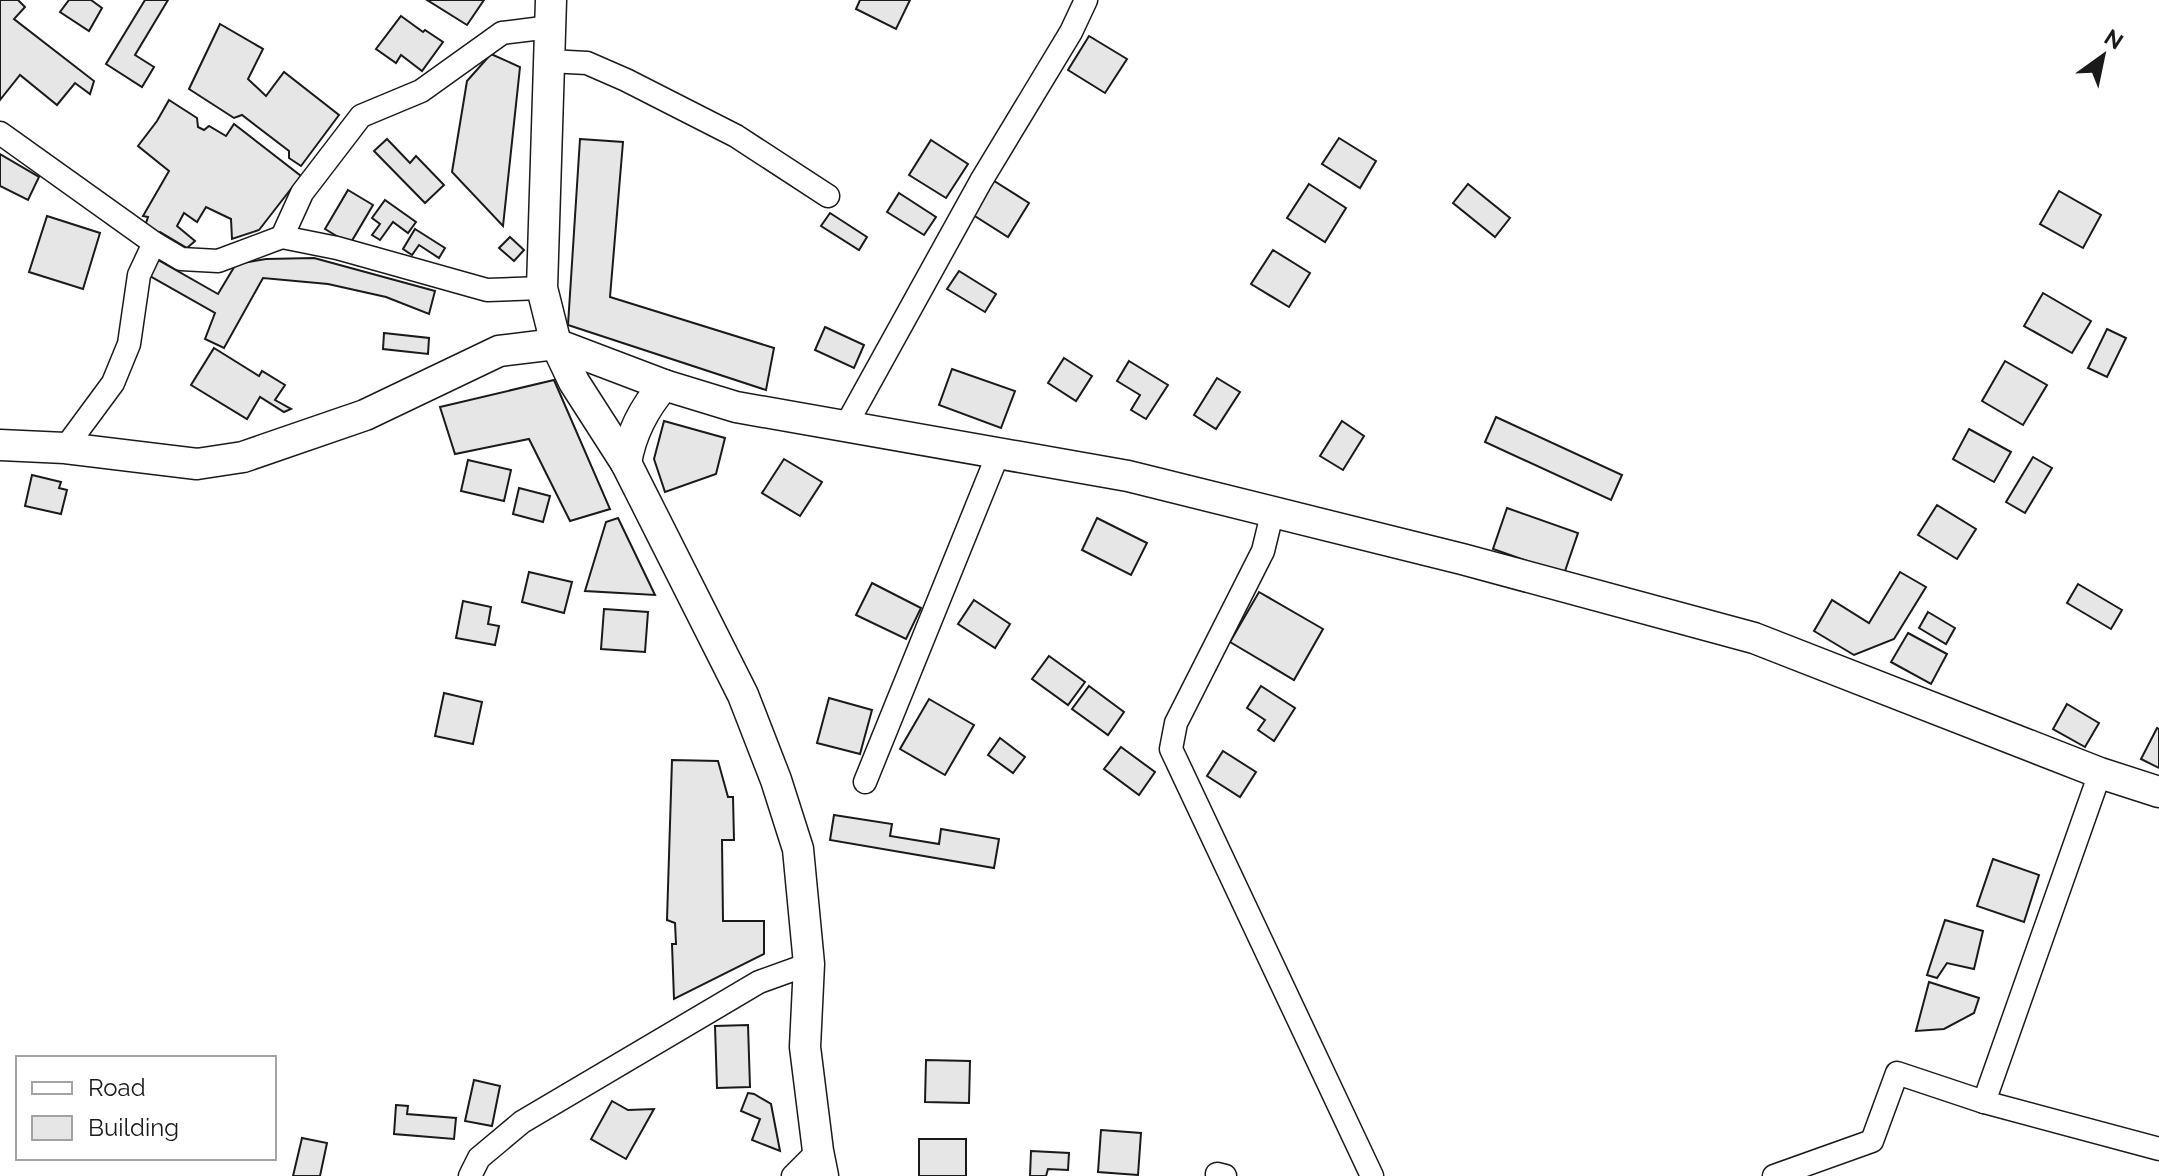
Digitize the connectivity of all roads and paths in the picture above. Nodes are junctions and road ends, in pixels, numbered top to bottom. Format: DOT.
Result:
graph roads {
  1 [pos="1086,0"];
  2 [pos="550,14"];
  3 [pos="549,61"];
  4 [pos="0,133"];
  5 [pos="828,196"];
  6 [pos="282,237"];
  7 [pos="154,243"];
  8 [pos="542,288"];
  9 [pos="556,344"];
  10 [pos="664,385"];
  11 [pos="845,427"];
  12 [pos="0,445"];
  13 [pos="65,448"];
  14 [pos="998,454"];
  15 [pos="626,463"];
  16 [pos="1273,510"];
  17 [pos="2100,773"];
  18 [pos="865,782"];
  19 [pos="2159,792"];
  20 [pos="809,964"];
  21 [pos="1984,1102"];
  22 [pos="2159,1149"];
  23 [pos="821,1164"];
  24 [pos="470,1176"];
  25 [pos="793,1176"];
  26 [pos="1372,1176"];
  27 [pos="1774,1176"];
  1 -- 11 [label="street"];
  2 -- 3 [label="street"];
  2 -- 6 [label="street"];
  3 -- 5 [label="street"];
  3 -- 8 [label="street"];
  4 -- 7 [label="street"];
  6 -- 7 [label="street"];
  6 -- 8 [label="street"];
  7 -- 13 [label="street"];
  8 -- 9 [label="street"];
  9 -- 10 [label="street"];
  9 -- 13 [label="street"];
  9 -- 15 [label="street"];
  10 -- 11 [label="street"];
  10 -- 15 [label="street"];
  11 -- 14 [label="street"];
  12 -- 13 [label="street"];
  14 -- 16 [label="street"];
  14 -- 18 [label="street"];
  15 -- 20 [label="street"];
  16 -- 17 [label="street"];
  16 -- 26 [label="street"];
  17 -- 19 [label="street"];
  17 -- 21 [label="street"];
  20 -- 23 [label="street"];
  20 -- 24 [label="street"];
  21 -- 22 [label="street"];
  21 -- 27 [label="street"];
  23 -- 25 [label="street"];
}
